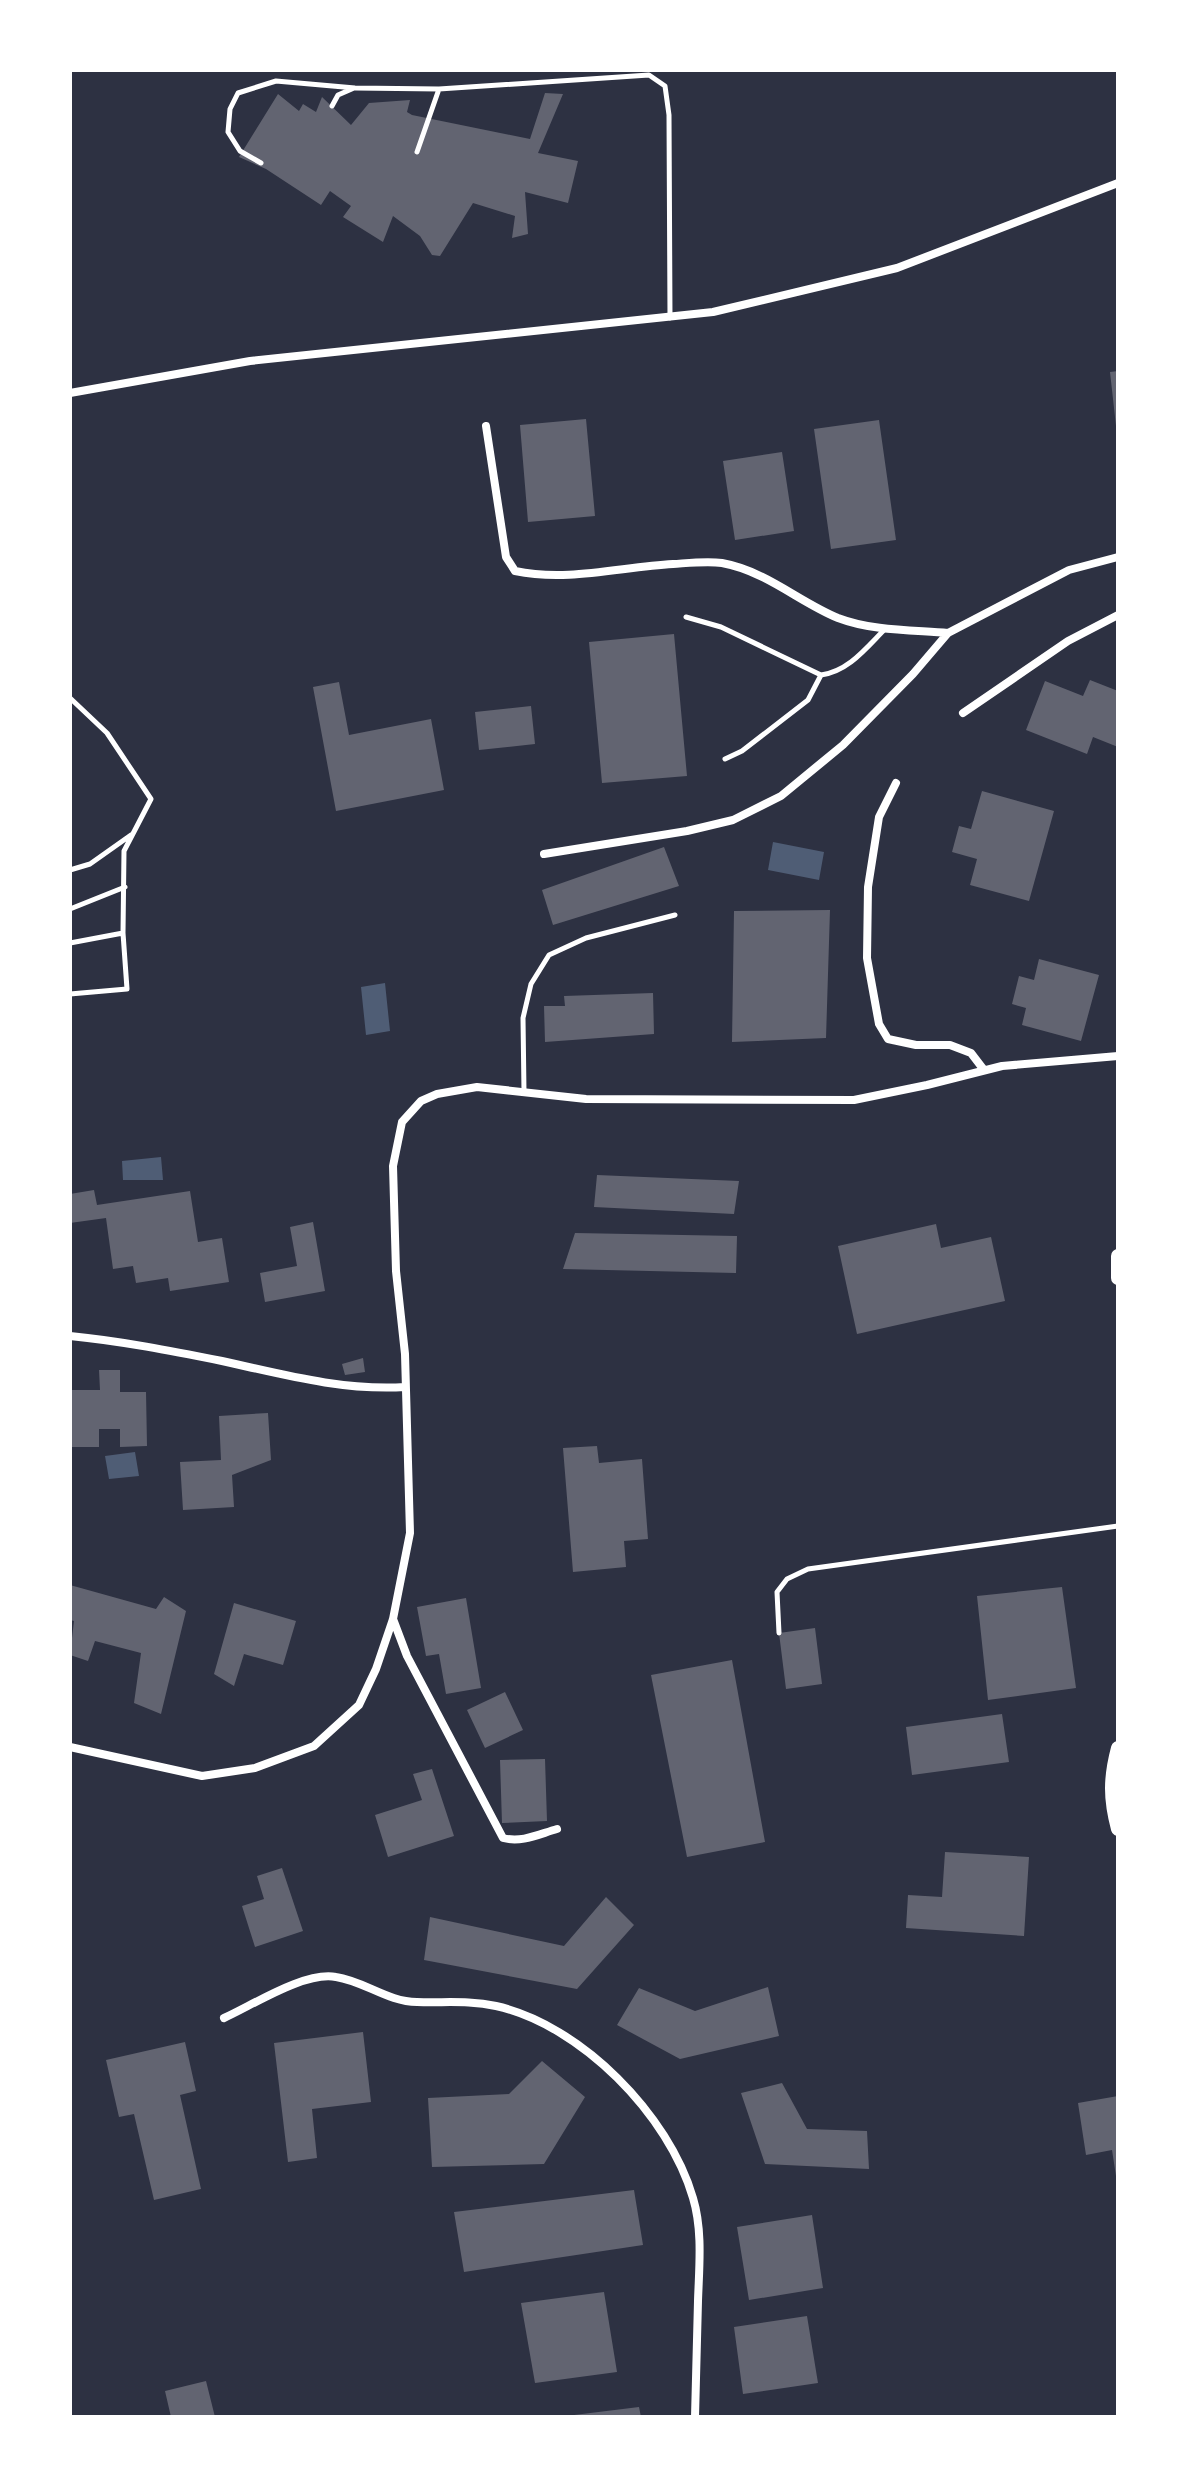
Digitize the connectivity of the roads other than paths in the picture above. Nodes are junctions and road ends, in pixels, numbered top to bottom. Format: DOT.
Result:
graph roads {
  1 [pos="355,88"];
  2 [pos="439,89"];
  3 [pos="332,106"];
  4 [pos="417,152"];
  5 [pos="261,163"];
  6 [pos="1118,183"];
  7 [pos="670,318"];
  8 [pos="70,393"];
  9 [pos="486,426"];
  10 [pos="1118,557"];
  11 [pos="1118,615"];
  12 [pos="686,617"];
  13 [pos="886,628"];
  14 [pos="948,633"];
  15 [pos="821,675"];
  16 [pos="963,713"];
  17 [pos="725,759"];
  18 [pos="896,783"];
  19 [pos="544,854"];
  20 [pos="675,915"];
  21 [pos="1118,1056"];
  22 [pos="984,1070"];
  23 [pos="524,1093"];
  24 [pos="1118,1256"];
  25 [pos="1118,1278"];
  26 [pos="70,1336"];
  27 [pos="405,1387"];
  28 [pos="1118,1526"];
  29 [pos="393,1619"];
  30 [pos="779,1633"];
  31 [pos="70,1747"];
  32 [pos="1118,1748"];
  33 [pos="557,1829"];
  34 [pos="1118,1829"];
  35 [pos="224,2018"];
  36 [pos="695,2417"];
  1 -- 2 [label="lane"];
  1 -- 3 [label="lane"];
  1 -- 5 [label="lane"];
  2 -- 4 [label="lane"];
  2 -- 7 [label="lane"];
  6 -- 7 [label="street"];
  7 -- 8 [label="street"];
  9 -- 13 [label="street"];
  10 -- 14 [label="street"];
  11 -- 16 [label="street"];
  12 -- 15 [label="lane"];
  13 -- 14 [label="street"];
  13 -- 15 [label="lane"];
  14 -- 19 [label="street"];
  15 -- 17 [label="lane"];
  18 -- 22 [label="street"];
  20 -- 23 [label="lane"];
  21 -- 22 [label="street"];
  22 -- 23 [label="street"];
  23 -- 27 [label="street"];
  24 -- 25 [label="main road"];
  26 -- 27 [label="street"];
  27 -- 29 [label="street"];
  28 -- 30 [label="lane"];
  29 -- 31 [label="street"];
  29 -- 33 [label="street"];
  32 -- 34 [label="main road"];
  35 -- 36 [label="street"];
}
